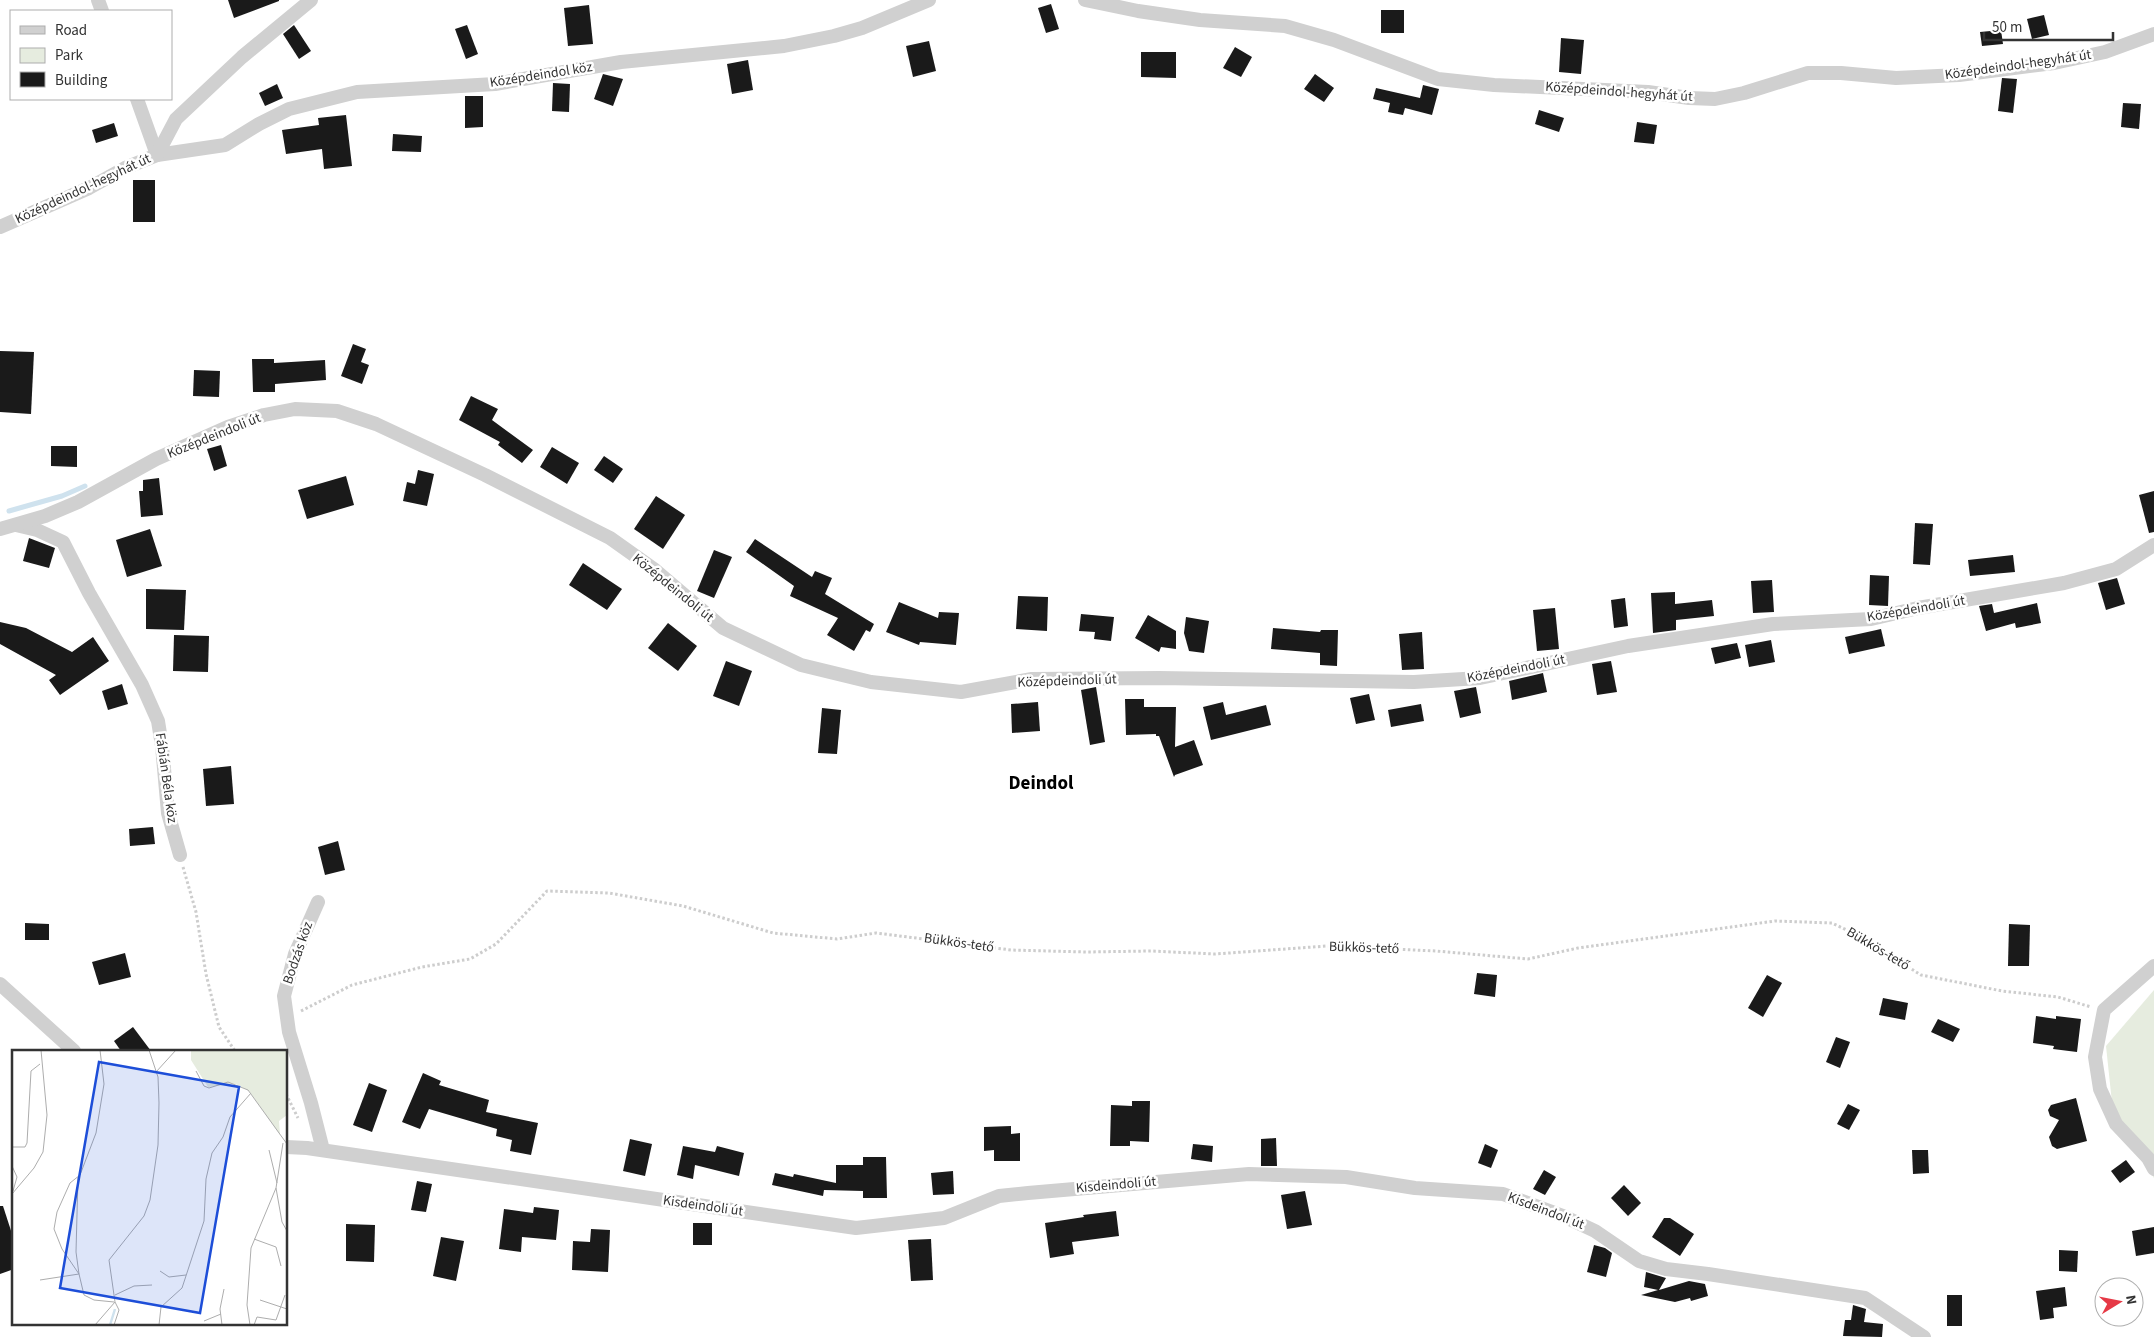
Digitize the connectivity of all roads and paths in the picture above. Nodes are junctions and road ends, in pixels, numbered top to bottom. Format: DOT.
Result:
graph roads {
  1 [pos="311,0"];
  2 [pos="929,0"];
  3 [pos="1085,0"];
  4 [pos="2154,34"];
  5 [pos="137,100"];
  6 [pos="157,155"];
  7 [pos="0,228"];
  8 [pos="6,527"];
  9 [pos="2154,545"];
  10 [pos="180,855"];
  11 [pos="318,902"];
  12 [pos="2154,966"];
  13 [pos="0,984"];
  14 [pos="2104,1010"];
  15 [pos="287,1018"];
  16 [pos="73,1050"];
  17 [pos="233,1050"];
  18 [pos="288,1147"];
  19 [pos="323,1150"];
  20 [pos="2154,1169"];
  21 [pos="1924,1337"];
  1 -- 6 [label="street, Középdeindol-hegyhát út"];
  2 -- 6 [label="street, Középdeindol köz"];
  3 -- 4 [label="street, Középdeindol-hegyhát út"];
  5 -- 6 [label="street"];
  6 -- 7 [label="street, Középdeindol-hegyhát út"];
  8 -- 9 [label="street, Középdeindoli út"];
  8 -- 10 [label="street, Fábián Béla köz"];
  10 -- 17 [label="path"];
  11 -- 15 [label="street, Bodzás köz"];
  12 -- 14 [label="street"];
  13 -- 16 [label="street"];
  14 -- 15 [label="path, Bükkös-tető"];
  14 -- 20 [label="street"];
  15 -- 19 [label="street, Bodzás köz"];
  18 -- 19 [label="street, Kisdeindoli út"];
  19 -- 21 [label="street, Kisdeindoli út"];
}
